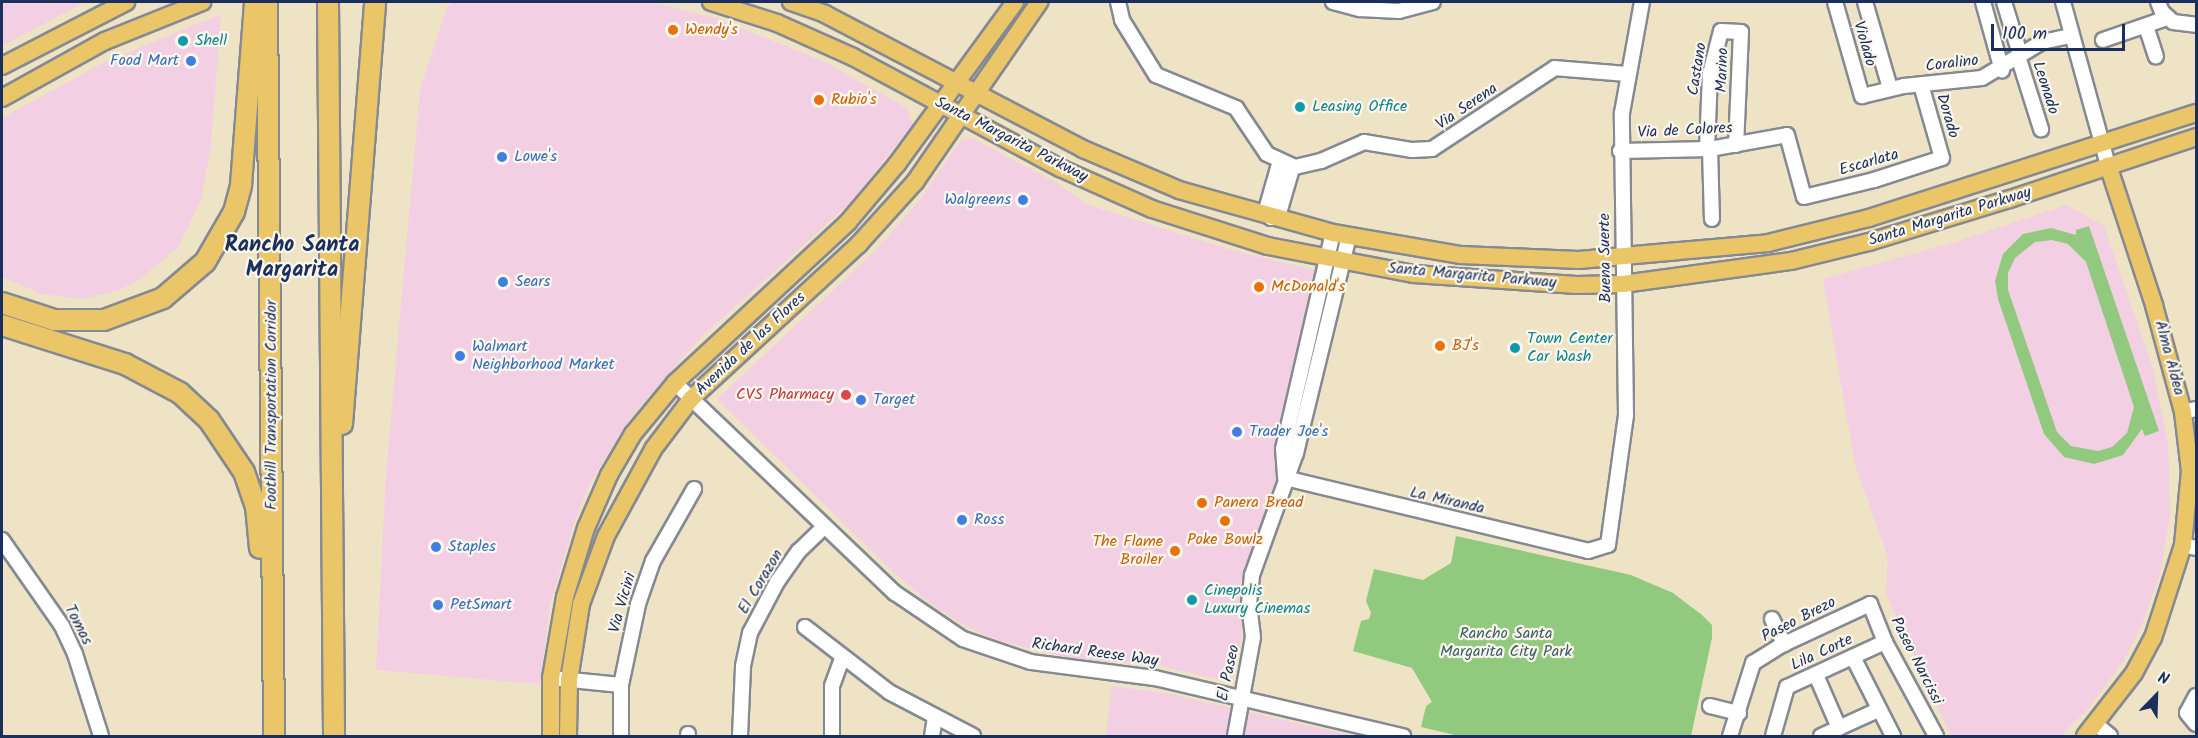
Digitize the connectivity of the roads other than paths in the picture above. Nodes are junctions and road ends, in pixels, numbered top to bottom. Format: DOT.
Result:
graph roads {
  1 [pos="126,2"];
  2 [pos="202,2"];
  3 [pos="255,2"];
  4 [pos="267,2"];
  5 [pos="327,2"];
  6 [pos="375,2"];
  7 [pos="711,2"];
  8 [pos="791,2"];
  9 [pos="1015,2"];
  10 [pos="1039,2"];
  11 [pos="1118,2"];
  12 [pos="1332,2"];
  13 [pos="1433,2"];
  14 [pos="1642,2"];
  15 [pos="1835,2"];
  16 [pos="1864,2"];
  17 [pos="1983,2"];
  18 [pos="2004,2"];
  19 [pos="2062,2"];
  20 [pos="2158,2"];
  21 [pos="1360,5"];
  22 [pos="2167,18"];
  23 [pos="2196,25"];
  24 [pos="2146,26"];
  25 [pos="1741,32"];
  26 [pos="2072,36"];
  27 [pos="2103,40"];
  28 [pos="2019,55"];
  29 [pos="2156,56"];
  30 [pos="2,66"];
  31 [pos="2002,70"];
  32 [pos="1626,74"];
  33 [pos="956,83"];
  34 [pos="1921,85"];
  35 [pos="1890,88"];
  36 [pos="975,94"];
  37 [pos="1862,96"];
  38 [pos="2,98"];
  39 [pos="940,104"];
  40 [pos="2196,113"];
  41 [pos="962,115"];
  42 [pos="2041,129"];
  43 [pos="2196,137"];
  44 [pos="2102,143"];
  45 [pos="1736,145"];
  46 [pos="1708,149"];
  47 [pos="1620,150"];
  48 [pos="1942,158"];
  49 [pos="1286,164"];
  50 [pos="2109,165"];
  51 [pos="1803,197"];
  52 [pos="1271,218"];
  53 [pos="1712,219"];
  54 [pos="1341,235"];
  55 [pos="1625,258"];
  56 [pos="1336,260"];
  57 [pos="1623,284"];
  58 [pos="2,303"];
  59 [pos="2,325"];
  60 [pos="675,382"];
  61 [pos="692,399"];
  62 [pos="2190,411"];
  63 [pos="1285,478"];
  64 [pos="694,489"];
  65 [pos="824,527"];
  66 [pos="2,540"];
  67 [pos="2190,546"];
  68 [pos="1603,549"];
  69 [pos="332,587"];
  70 [pos="1865,604"];
  71 [pos="1772,620"];
  72 [pos="805,627"];
  73 [pos="1885,642"];
  74 [pos="1784,644"];
  75 [pos="272,645"];
  76 [pos="1853,657"];
  77 [pos="843,658"];
  78 [pos="1816,675"];
  79 [pos="551,678"];
  80 [pos="569,680"];
  81 [pos="621,685"];
  82 [pos="1240,696"];
  83 [pos="2196,696"];
  84 [pos="1710,706"];
  85 [pos="1878,710"];
  86 [pos="1738,713"];
  87 [pos="935,718"];
  88 [pos="2196,724"];
  89 [pos="1839,728"];
  90 [pos="2091,731"];
  91 [pos="101,736"];
  92 [pos="274,736"];
  93 [pos="334,736"];
  94 [pos="551,736"];
  95 [pos="567,736"];
  96 [pos="621,736"];
  97 [pos="740,736"];
  98 [pos="832,736"];
  99 [pos="932,736"];
  100 [pos="974,736"];
  101 [pos="1234,736"];
  102 [pos="1403,736"];
  103 [pos="1730,736"];
  104 [pos="1773,736"];
  105 [pos="1821,736"];
  106 [pos="1893,736"];
  107 [pos="1936,736"];
  108 [pos="2110,736"];
  1 -- 30 [label="main road"];
  2 -- 38 [label="main road"];
  3 -- 58 [label="highway"];
  4 -- 75 [label="highway, Foothill Transportation Corridor"];
  5 -- 69 [label="highway"];
  6 -- 69 [label="highway"];
  7 -- 39 [label="main road, Santa Margarita Parkway"];
  8 -- 33 [label="main road, Santa Margarita Parkway"];
  9 -- 33 [label="main road, Avenida de las Flores"];
  10 -- 36 [label="main road, Avenida de las Flores"];
  11 -- 49 [label="street"];
  12 -- 21 [label="street"];
  13 -- 21 [label="street"];
  14 -- 32 [label="street, Buena Suerte"];
  15 -- 37 [label="street, Violado"];
  16 -- 35 [label="street"];
  17 -- 31 [label="street"];
  18 -- 28 [label="street, Leonado"];
  19 -- 26 [label="street, Alma Aldea"];
  20 -- 22 [label="street"];
  22 -- 23 [label="street"];
  22 -- 24 [label="street"];
  24 -- 27 [label="street"];
  24 -- 29 [label="street"];
  25 -- 45 [label="street, Marino"];
  25 -- 46 [label="street, Castano"];
  26 -- 28 [label="street, Coralino"];
  26 -- 44 [label="street, Alma Aldea"];
  28 -- 31 [label="street, Coralino"];
  28 -- 42 [label="street, Leonado"];
  31 -- 34 [label="street, Coralino"];
  32 -- 47 [label="street, Buena Suerte"];
  32 -- 49 [label="street, Via Serena"];
  33 -- 36 [label="main road, Santa Margarita Parkway"];
  33 -- 39 [label="main road, Avenida de las Flores"];
  34 -- 35 [label="street, Coralino"];
  34 -- 48 [label="street, Dorado"];
  35 -- 37 [label="street, Coralino"];
  36 -- 41 [label="main road, Avenida de las Flores"];
  36 -- 52 [label="main road, Santa Margarita Parkway"];
  39 -- 41 [label="main road, Santa Margarita Parkway"];
  39 -- 60 [label="main road, Avenida de las Flores"];
  40 -- 44 [label="main road, Santa Margarita Parkway"];
  41 -- 56 [label="main road, Santa Margarita Parkway"];
  41 -- 61 [label="main road, Avenida de las Flores"];
  43 -- 50 [label="main road, Santa Margarita Parkway"];
  44 -- 50 [label="street, Alma Aldea"];
  44 -- 55 [label="main road, Santa Margarita Parkway"];
  45 -- 46 [label="street, Via de Colores"];
  45 -- 51 [label="street, Via de Colores"];
  46 -- 47 [label="street, Via de Colores"];
  46 -- 53 [label="street, Castano"];
  47 -- 55 [label="street, Buena Suerte"];
  48 -- 51 [label="street, Escarlata"];
  49 -- 52 [label="street"];
  50 -- 57 [label="main road, Santa Margarita Parkway"];
  50 -- 62 [label="main road, Alma Aldea"];
  52 -- 54 [label="main road, Santa Margarita Parkway"];
  54 -- 55 [label="main road, Santa Margarita Parkway"];
  54 -- 56 [label="street, El Paseo"];
  55 -- 57 [label="street, Buena Suerte"];
  56 -- 57 [label="main road, Santa Margarita Parkway"];
  56 -- 63 [label="street, El Paseo"];
  57 -- 68 [label="street, Buena Suerte"];
  59 -- 75 [label="highway"];
  60 -- 61 [label="street, Richard Reese Way"];
  60 -- 79 [label="main road, Avenida de las Flores"];
  61 -- 65 [label="street, Richard Reese Way"];
  61 -- 80 [label="main road, Avenida de las Flores"];
  62 -- 67 [label="main road, Alma Aldea"];
  63 -- 68 [label="street, La Miranda"];
  63 -- 82 [label="street, El Paseo"];
  64 -- 81 [label="street, Via Vicini"];
  65 -- 82 [label="street, Richard Reese Way"];
  65 -- 97 [label="street, El Corazon"];
  66 -- 91 [label="street, Tomas"];
  67 -- 90 [label="main road, Alma Aldea"];
  69 -- 93 [label="highway"];
  70 -- 73 [label="street, Paseo Narcissi"];
  70 -- 74 [label="street, Paseo Brezo"];
  71 -- 74 [label="street"];
  72 -- 77 [label="street"];
  73 -- 76 [label="street, Lila Corte"];
  73 -- 107 [label="street, Paseo Narcissi"];
  74 -- 86 [label="street, Paseo Brezo"];
  75 -- 92 [label="highway, Foothill Transportation Corridor"];
  76 -- 78 [label="street, Lila Corte"];
  76 -- 85 [label="street"];
  77 -- 87 [label="street"];
  77 -- 98 [label="street"];
  78 -- 89 [label="street"];
  78 -- 104 [label="street, Lila Corte"];
  79 -- 80 [label="street"];
  79 -- 94 [label="main road, Avenida de las Flores"];
  80 -- 81 [label="street"];
  80 -- 95 [label="main road, Avenida de las Flores"];
  81 -- 96 [label="street, Via Vicini"];
  82 -- 101 [label="street, El Paseo"];
  82 -- 102 [label="street, Richard Reese Way"];
  83 -- 88 [label="street"];
  84 -- 86 [label="street"];
  85 -- 89 [label="street"];
  85 -- 106 [label="street"];
  86 -- 103 [label="street, Paseo Brezo"];
  87 -- 99 [label="street"];
  87 -- 100 [label="street"];
  89 -- 105 [label="street"];
  90 -- 108 [label="street"];
}
